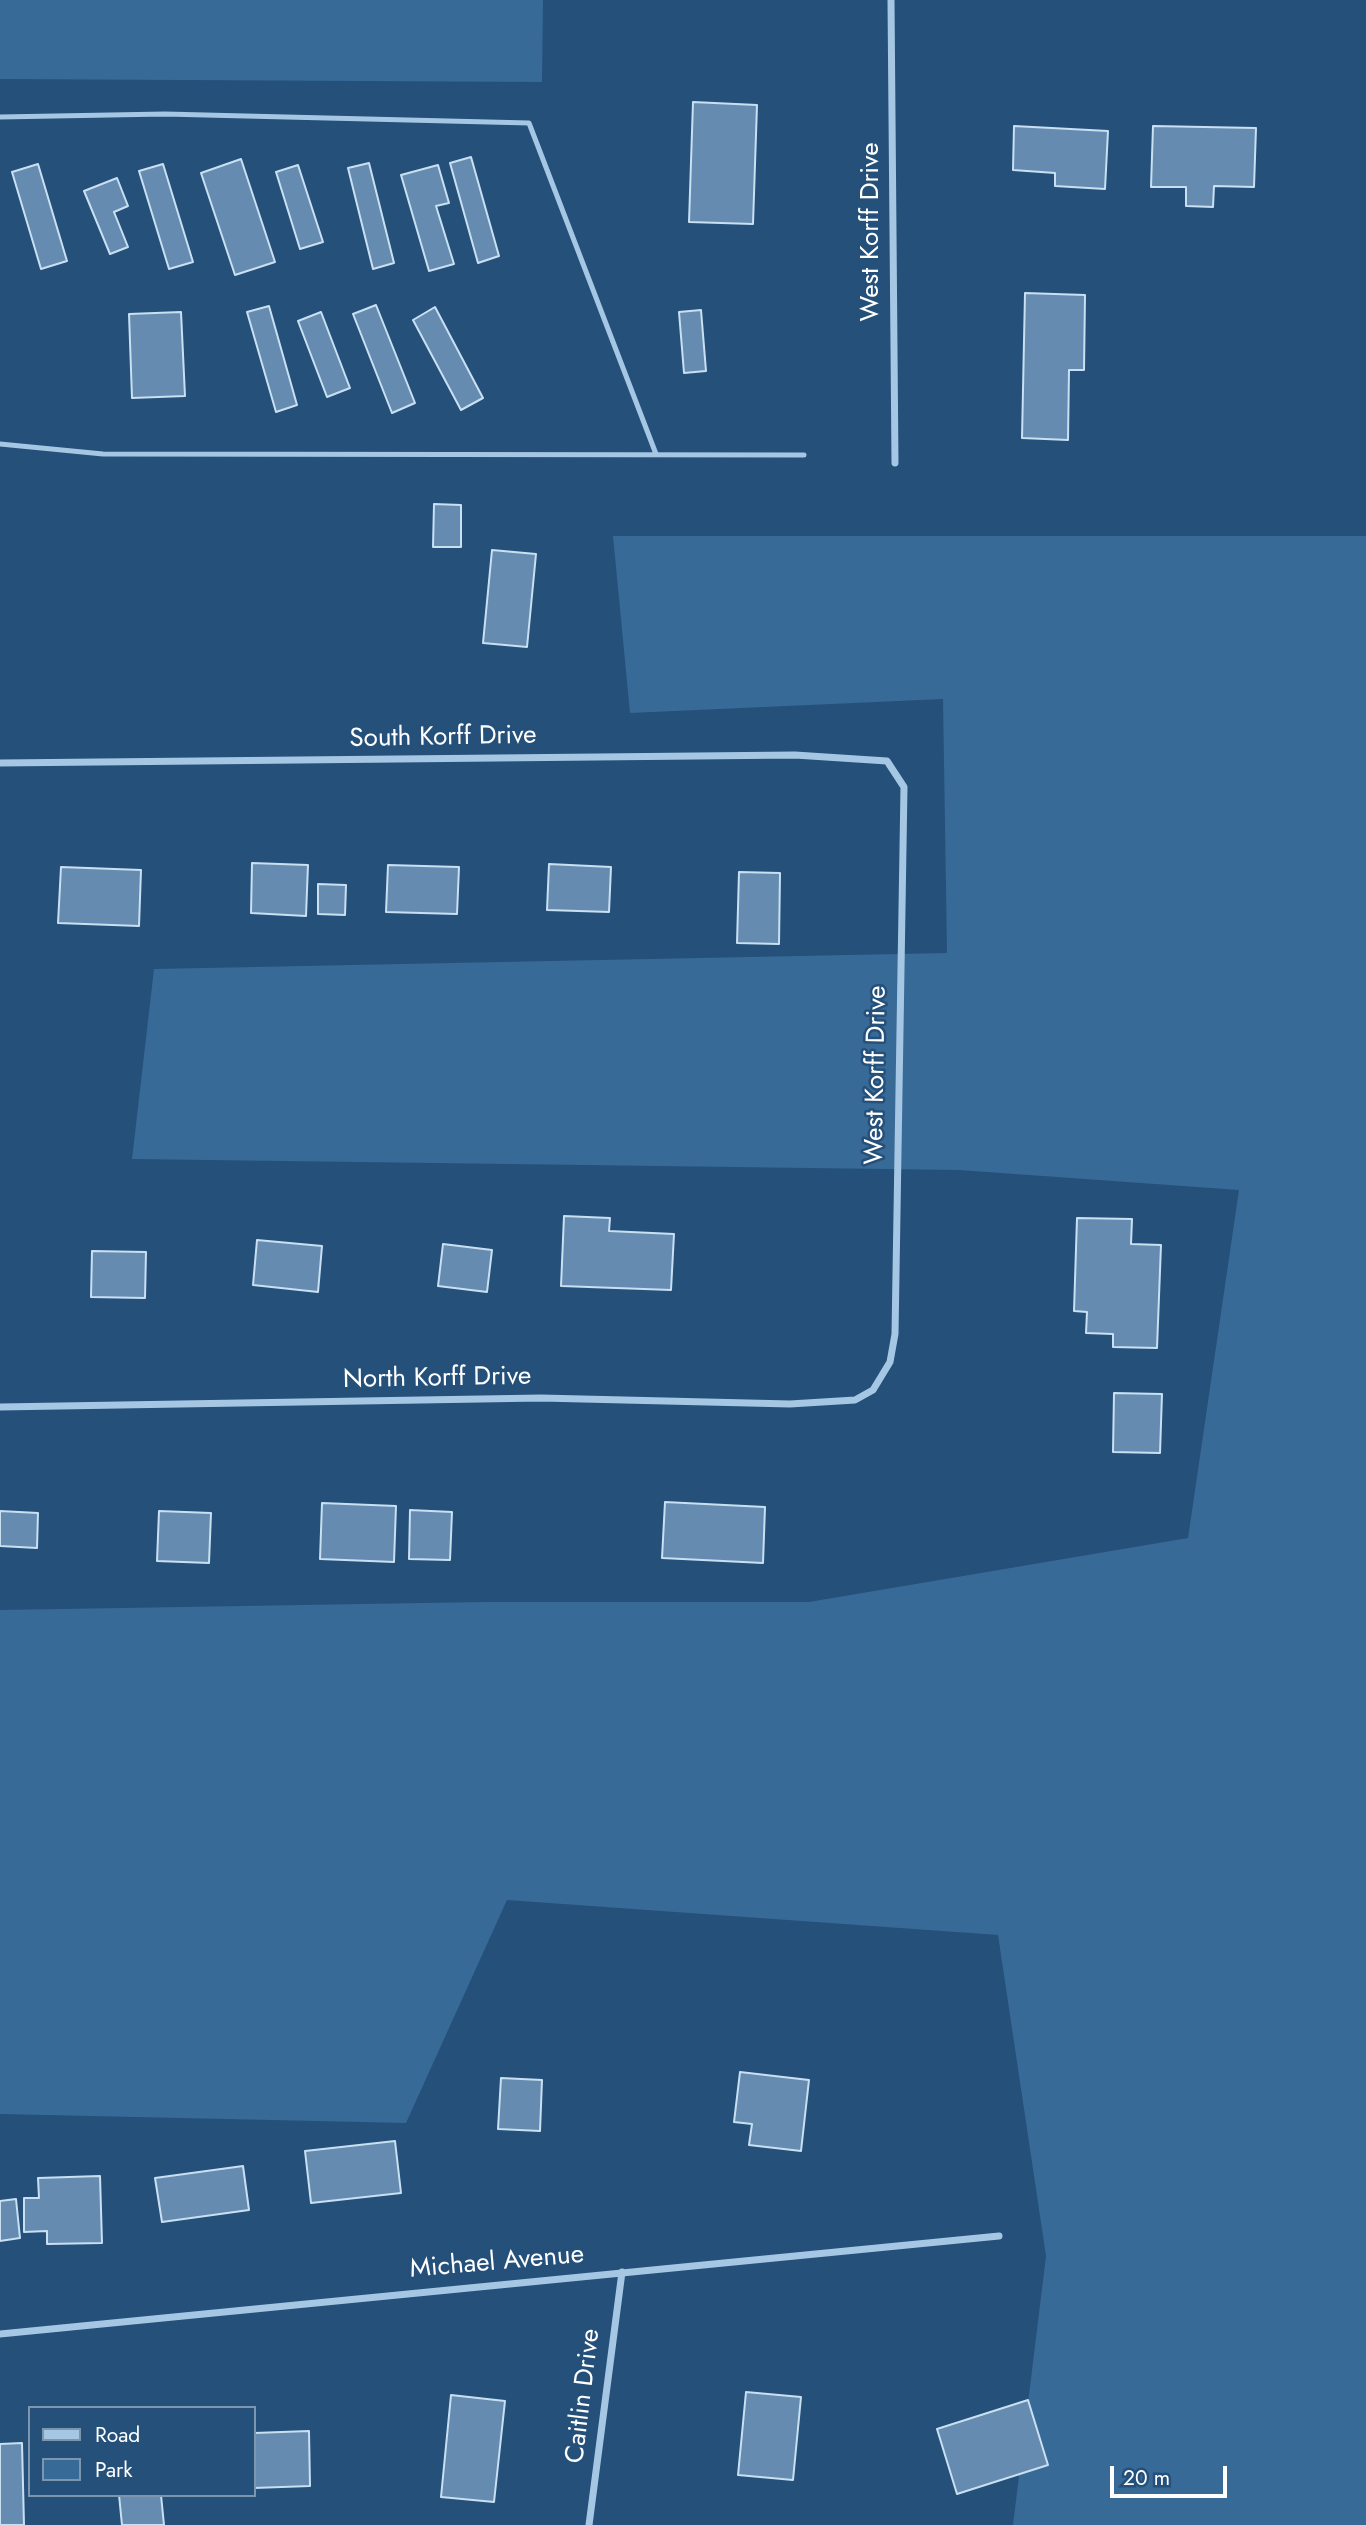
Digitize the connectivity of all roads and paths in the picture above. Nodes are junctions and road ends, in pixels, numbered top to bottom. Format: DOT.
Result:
graph roads {
  1 [pos="891,0"];
  2 [pos="0,117"];
  3 [pos="0,444"];
  4 [pos="656,454"];
  5 [pos="804,455"];
  6 [pos="895,463"];
  7 [pos="887,761"];
  8 [pos="0,763"];
  9 [pos="873,1390"];
  10 [pos="0,1407"];
  11 [pos="999,2236"];
  12 [pos="622,2272"];
  13 [pos="0,2334"];
  14 [pos="589,2525"];
  1 -- 6 [label="street, West Korff Drive"];
  2 -- 4 [label="lane"];
  3 -- 4 [label="lane"];
  4 -- 5 [label="lane"];
  7 -- 8 [label="street, South Korff Drive"];
  7 -- 9 [label="street, West Korff Drive"];
  9 -- 10 [label="street, North Korff Drive"];
  11 -- 12 [label="street, Michael Avenue"];
  12 -- 13 [label="street, Michael Avenue"];
  12 -- 14 [label="street, Caitlin Drive"];
}
